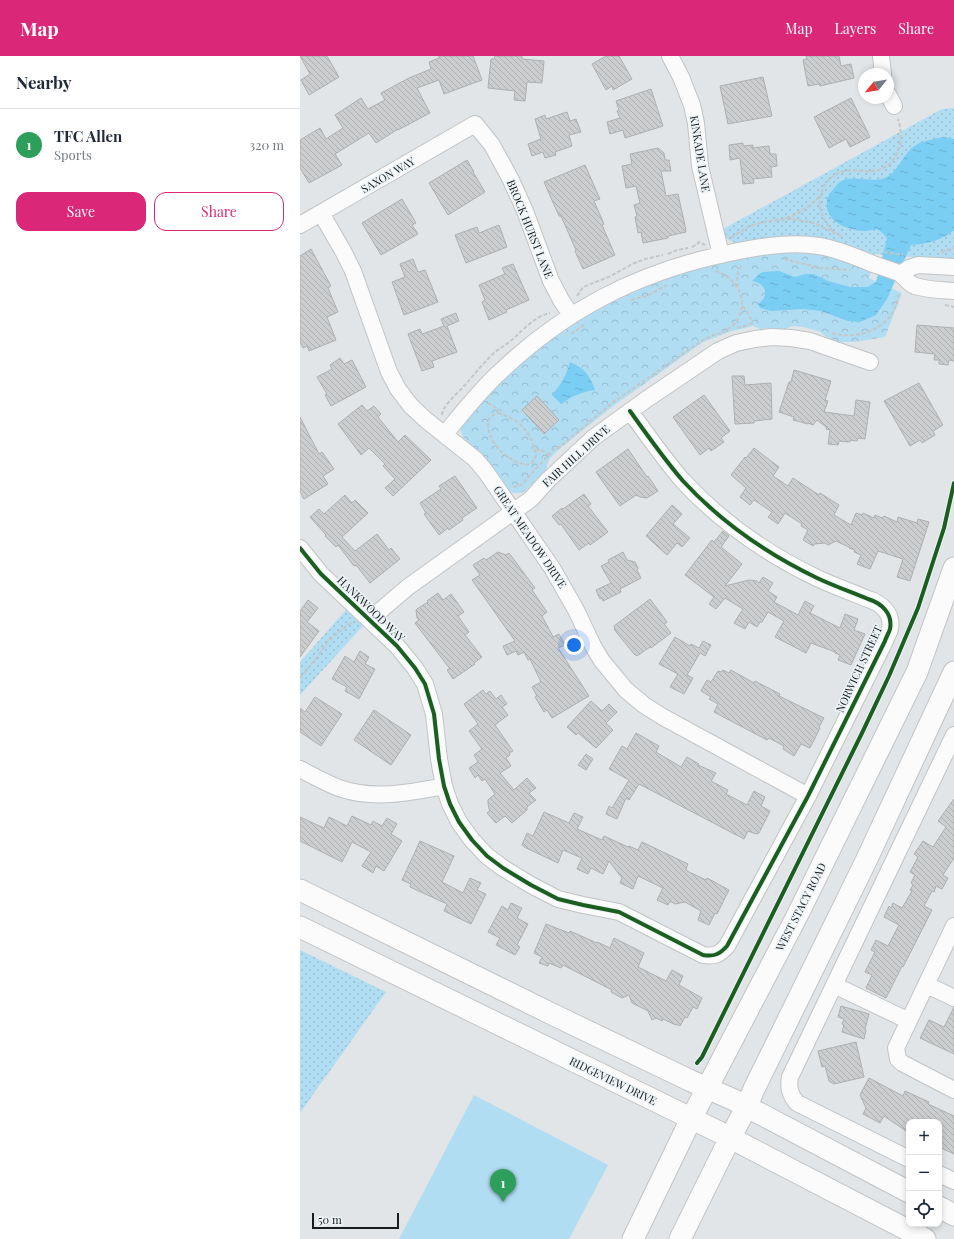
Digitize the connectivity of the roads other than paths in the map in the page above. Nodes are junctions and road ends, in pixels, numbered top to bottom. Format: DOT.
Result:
graph roads {
  1 [pos="670,56"];
  2 [pos="881,56"];
  3 [pos="882,68"];
  4 [pos="475,124"];
  5 [pos="321,213"];
  6 [pos="300,225"];
  7 [pos="720,256"];
  8 [pos="954,267"];
  9 [pos="900,282"];
  10 [pos="954,291"];
  11 [pos="571,315"];
  12 [pos="870,362"];
  13 [pos="630,411"];
  14 [pos="444,434"];
  15 [pos="513,512"];
  16 [pos="300,548"];
  17 [pos="954,568"];
  18 [pos="367,617"];
  19 [pos="954,672"];
  20 [pos="954,735"];
  21 [pos="300,770"];
  22 [pos="444,786"];
  23 [pos="808,796"];
  24 [pos="300,890"];
  25 [pos="954,926"];
  26 [pos="300,927"];
  27 [pos="710,956"];
  28 [pos="834,985"];
  29 [pos="927,985"];
  30 [pos="954,998"];
  31 [pos="908,1021"];
  32 [pos="707,1088"];
  33 [pos="954,1090"];
  34 [pos="747,1106"];
  35 [pos="691,1118"];
  36 [pos="730,1138"];
  37 [pos="906,1158"];
  38 [pos="942,1175"];
  39 [pos="954,1181"];
  40 [pos="907,1191"];
  41 [pos="942,1209"];
  42 [pos="954,1215"];
  43 [pos="633,1239"];
  44 [pos="680,1239"];
  45 [pos="924,1239"];
  1 -- 7 [label="street, KINKADE LANE"];
  2 -- 3 [label="street"];
  4 -- 5 [label="street, SAXON WAY"];
  4 -- 11 [label="street, BROCK HURST LANE"];
  5 -- 6 [label="street, SAXON WAY"];
  5 -- 14 [label="street, GREAT MEADOW DRIVE"];
  7 -- 9 [label="street"];
  7 -- 11 [label="street"];
  8 -- 9 [label="street"];
  9 -- 10 [label="street"];
  11 -- 14 [label="street"];
  12 -- 13 [label="street, FAIR HILL DRIVE"];
  13 -- 15 [label="street, FAIR HILL DRIVE"];
  13 -- 23 [label="street, NORWICH STREET"];
  14 -- 15 [label="street, GREAT MEADOW DRIVE"];
  15 -- 18 [label="street, FAIR HILL DRIVE"];
  15 -- 23 [label="street, GREAT MEADOW DRIVE"];
  16 -- 18 [label="street, HANKWOOD WAY"];
  17 -- 32 [label="main road, WEST STACY ROAD"];
  18 -- 22 [label="street, HANKWOOD WAY"];
  19 -- 34 [label="main road"];
  20 -- 28 [label="street"];
  21 -- 22 [label="street"];
  22 -- 27 [label="street, HANKWOOD WAY"];
  23 -- 27 [label="street, NORWICH STREET"];
  24 -- 32 [label="main road"];
  25 -- 29 [label="street"];
  26 -- 35 [label="main road, RIDGEVIEW DRIVE"];
  28 -- 31 [label="street"];
  28 -- 37 [label="street"];
  29 -- 30 [label="street"];
  29 -- 31 [label="street"];
  31 -- 33 [label="street"];
  32 -- 34 [label="main road"];
  32 -- 35 [label="main road, WEST STACY ROAD"];
  34 -- 36 [label="main road"];
  34 -- 40 [label="main road"];
  35 -- 36 [label="main road, RIDGEVIEW DRIVE"];
  35 -- 43 [label="main road, WEST STACY ROAD"];
  36 -- 44 [label="main road"];
  36 -- 45 [label="main road, RIDGEVIEW DRIVE"];
  38 -- 39 [label="street"];
  41 -- 42 [label="main road"];
}
